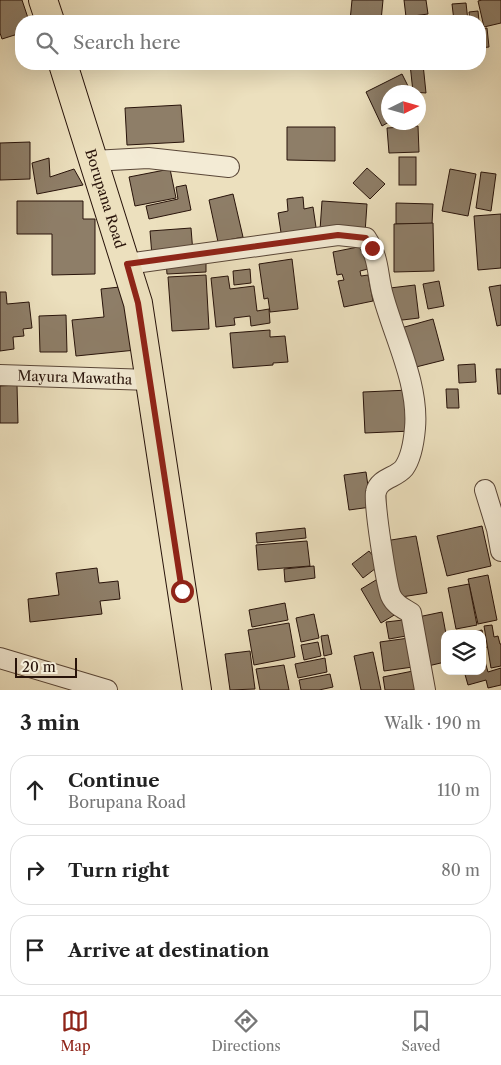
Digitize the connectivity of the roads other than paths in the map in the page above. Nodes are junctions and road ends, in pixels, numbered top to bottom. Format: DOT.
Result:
graph roads {
  1 [pos="43,0"];
  2 [pos="48,15"];
  3 [pos="65,70"];
  4 [pos="93,162"];
  5 [pos="229,167"];
  6 [pos="127,264"];
  7 [pos="0,375"];
  8 [pos="150,380"];
  9 [pos="485,490"];
  10 [pos="501,550"];
  11 [pos="0,658"];
  12 [pos="107,690"];
  13 [pos="197,690"];
  14 [pos="425,690"];
  1 -- 2 [label="main road"];
  3 -- 4 [label="main road, Borupana Road"];
  4 -- 5 [label="street"];
  4 -- 6 [label="main road, Borupana Road"];
  6 -- 8 [label="main road, Borupana Road"];
  6 -- 14 [label="street"];
  7 -- 8 [label="street, Mayura Mawatha"];
  8 -- 13 [label="main road, Borupana Road"];
  9 -- 10 [label="street"];
  11 -- 12 [label="street"];
}
